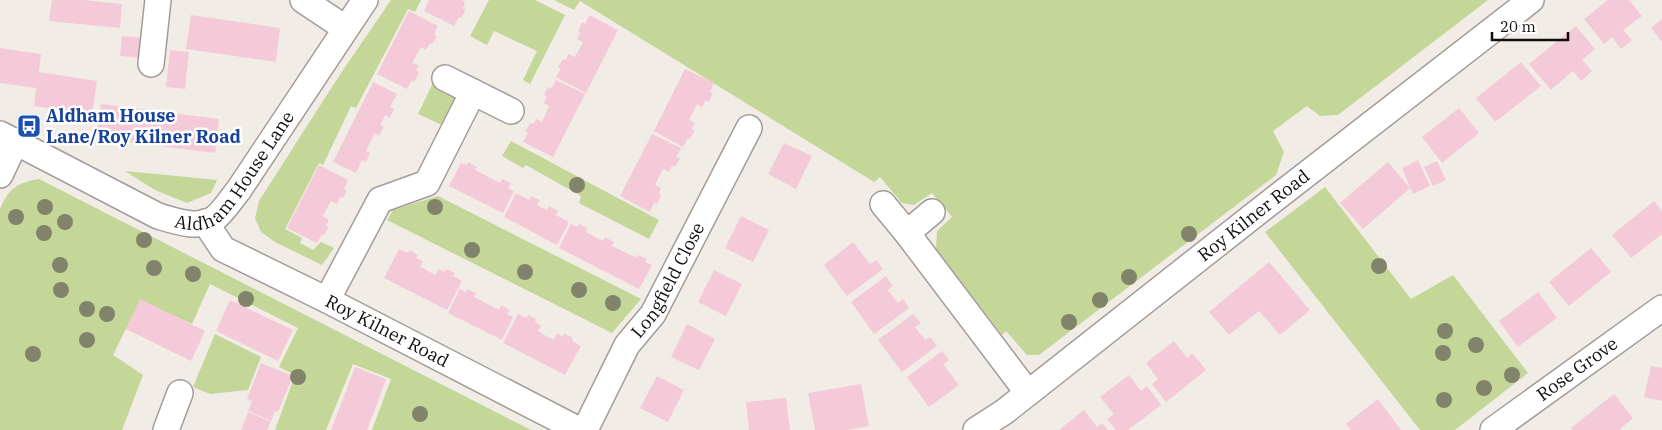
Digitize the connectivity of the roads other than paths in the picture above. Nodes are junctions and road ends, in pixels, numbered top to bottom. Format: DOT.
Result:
graph roads {
  1 [pos="158,0"];
  2 [pos="303,0"];
  3 [pos="365,0"];
  4 [pos="1531,0"];
  5 [pos="345,28"];
  6 [pos="151,64"];
  7 [pos="445,78"];
  8 [pos="473,92"];
  9 [pos="511,111"];
  10 [pos="749,128"];
  11 [pos="8,137"];
  12 [pos="0,175"];
  13 [pos="883,204"];
  14 [pos="932,212"];
  15 [pos="205,222"];
  16 [pos="907,233"];
  17 [pos="326,300"];
  18 [pos="1662,308"];
  19 [pos="180,393"];
  20 [pos="1028,393"];
  21 [pos="166,430"];
  22 [pos="579,430"];
  23 [pos="585,430"];
  24 [pos="976,430"];
  25 [pos="1493,430"];
  1 -- 6 [label="street"];
  2 -- 5 [label="street"];
  3 -- 5 [label="street, Aldham House Lane"];
  4 -- 20 [label="street, Roy Kilner Road"];
  5 -- 15 [label="street, Aldham House Lane"];
  7 -- 8 [label="street"];
  8 -- 9 [label="street"];
  8 -- 17 [label="street"];
  10 -- 23 [label="street, Longfield Close"];
  11 -- 12 [label="street"];
  11 -- 15 [label="street, Aldham House Lane"];
  13 -- 16 [label="street"];
  14 -- 16 [label="street"];
  15 -- 17 [label="street, Roy Kilner Road"];
  16 -- 20 [label="street"];
  17 -- 22 [label="street, Roy Kilner Road"];
  18 -- 25 [label="street, Rose Grove"];
  19 -- 21 [label="street"];
  20 -- 24 [label="street, Roy Kilner Road"];
}
